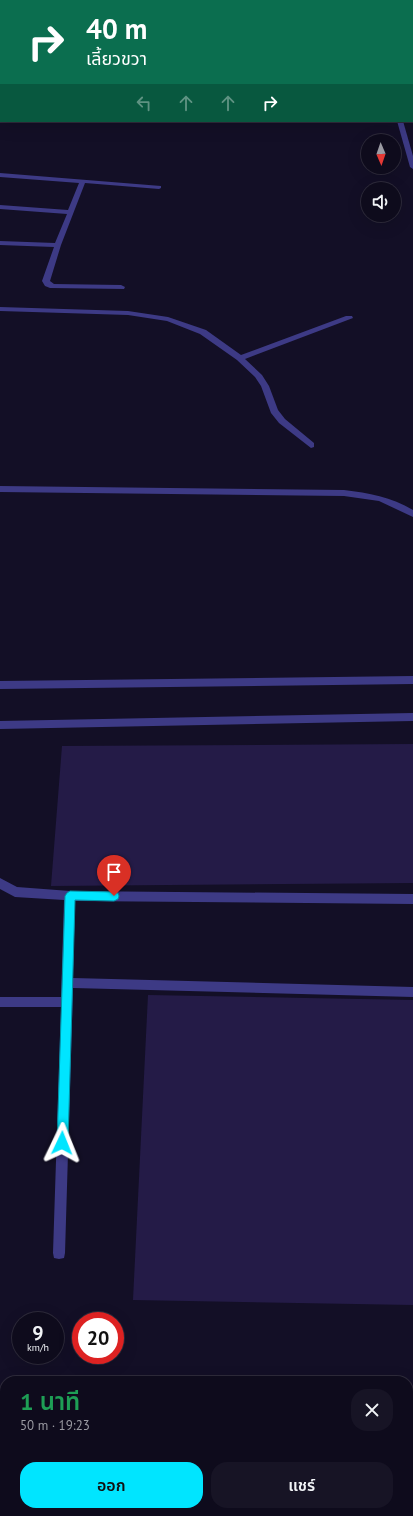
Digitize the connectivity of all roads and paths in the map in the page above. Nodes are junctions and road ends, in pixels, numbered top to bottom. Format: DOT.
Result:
graph roads {
  1 [pos="400,122"];
  2 [pos="413,167"];
  3 [pos="0,175"];
  4 [pos="83,181"];
  5 [pos="159,187"];
  6 [pos="0,207"];
  7 [pos="70,212"];
  8 [pos="0,243"];
  9 [pos="58,245"];
  10 [pos="121,287"];
  11 [pos="0,309"];
  12 [pos="349,318"];
  13 [pos="240,358"];
  14 [pos="311,445"];
  15 [pos="0,489"];
  16 [pos="413,514"];
  17 [pos="413,680"];
  18 [pos="0,685"];
  19 [pos="413,717"];
  20 [pos="0,725"];
  21 [pos="0,883"];
  22 [pos="70,896"];
  23 [pos="413,899"];
  24 [pos="67,983"];
  25 [pos="413,992"];
  26 [pos="0,1002"];
  27 [pos="67,1002"];
  28 [pos="59,1253"];
  29 [pos="356,1516"];
  30 [pos="413,1516"];
  1 -- 2 [label="street"];
  3 -- 4 [label="street"];
  4 -- 5 [label="street"];
  4 -- 7 [label="street"];
  6 -- 7 [label="street"];
  7 -- 9 [label="street"];
  8 -- 9 [label="street"];
  9 -- 10 [label="street"];
  11 -- 13 [label="street"];
  12 -- 13 [label="street"];
  13 -- 14 [label="street"];
  15 -- 16 [label="street"];
  17 -- 18 [label="street"];
  19 -- 20 [label="street"];
  21 -- 22 [label="street"];
  22 -- 23 [label="street"];
  22 -- 24 [label="street"];
  24 -- 25 [label="street"];
  24 -- 27 [label="street"];
  26 -- 27 [label="street"];
  27 -- 28 [label="street"];
  29 -- 30 [label="street"];
}
